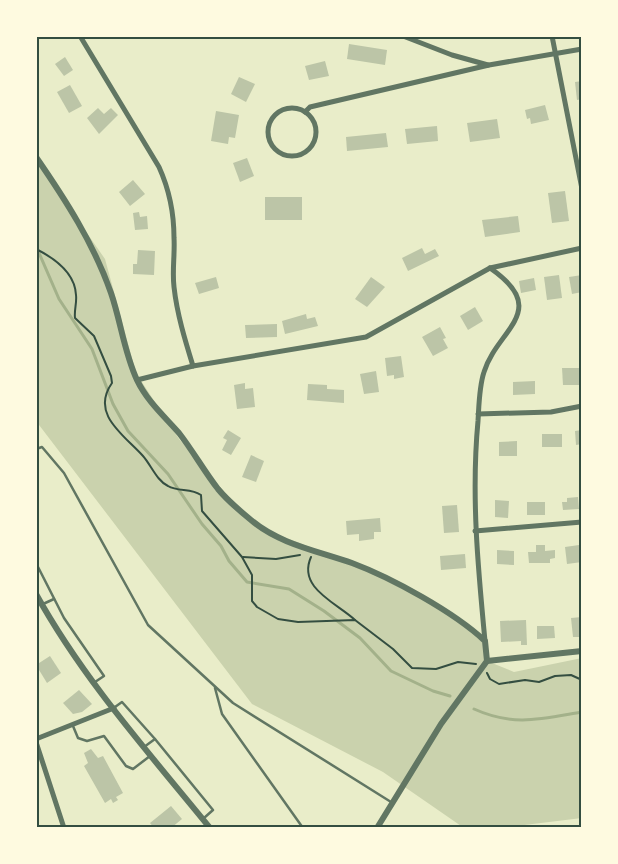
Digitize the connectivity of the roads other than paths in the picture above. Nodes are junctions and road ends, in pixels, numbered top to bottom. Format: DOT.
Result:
graph roads {
  1 [pos="80,36"];
  2 [pos="403,36"];
  3 [pos="552,36"];
  4 [pos="582,49"];
  5 [pos="555,54"];
  6 [pos="489,65"];
  7 [pos="305,112"];
  8 [pos="36,157"];
  9 [pos="582,189"];
  10 [pos="582,248"];
  11 [pos="490,268"];
  12 [pos="193,366"];
  13 [pos="137,380"];
  14 [pos="582,406"];
  15 [pos="478,414"];
  16 [pos="36,449"];
  17 [pos="582,522"];
  18 [pos="475,531"];
  19 [pos="36,563"];
  20 [pos="36,594"];
  21 [pos="54,599"];
  22 [pos="42,604"];
  23 [pos="485,642"];
  24 [pos="582,651"];
  25 [pos="485,664"];
  26 [pos="94,683"];
  27 [pos="215,686"];
  28 [pos="114,708"];
  29 [pos="72,725"];
  30 [pos="155,738"];
  31 [pos="36,741"];
  32 [pos="144,747"];
  33 [pos="151,755"];
  34 [pos="392,802"];
  35 [pos="203,819"];
  36 [pos="64,828"];
  37 [pos="210,828"];
  38 [pos="303,828"];
  39 [pos="377,828"];
  1 -- 12 [label="street"];
  2 -- 6 [label="street"];
  3 -- 5 [label="street"];
  4 -- 5 [label="street"];
  5 -- 6 [label="street"];
  5 -- 9 [label="street"];
  6 -- 7 [label="street"];
  7 -- 7 [label="street"];
  8 -- 13 [label="street"];
  10 -- 11 [label="street"];
  11 -- 12 [label="street"];
  11 -- 15 [label="street"];
  12 -- 13 [label="street"];
  13 -- 23 [label="street"];
  14 -- 15 [label="street"];
  15 -- 18 [label="street"];
  16 -- 27 [label="lane"];
  17 -- 18 [label="street"];
  18 -- 23 [label="street"];
  19 -- 21 [label="lane"];
  20 -- 22 [label="street"];
  21 -- 22 [label="lane"];
  21 -- 26 [label="lane"];
  22 -- 26 [label="street"];
  23 -- 25 [label="street"];
  24 -- 25 [label="street"];
  25 -- 34 [label="street"];
  26 -- 28 [label="street"];
  27 -- 34 [label="lane"];
  27 -- 38 [label="lane"];
  28 -- 29 [label="street"];
  28 -- 30 [label="lane"];
  28 -- 32 [label="street"];
  29 -- 31 [label="street"];
  29 -- 33 [label="lane"];
  30 -- 32 [label="lane"];
  30 -- 35 [label="lane"];
  31 -- 36 [label="street"];
  32 -- 33 [label="street"];
  33 -- 35 [label="street"];
  34 -- 39 [label="street"];
  35 -- 37 [label="street"];
}
